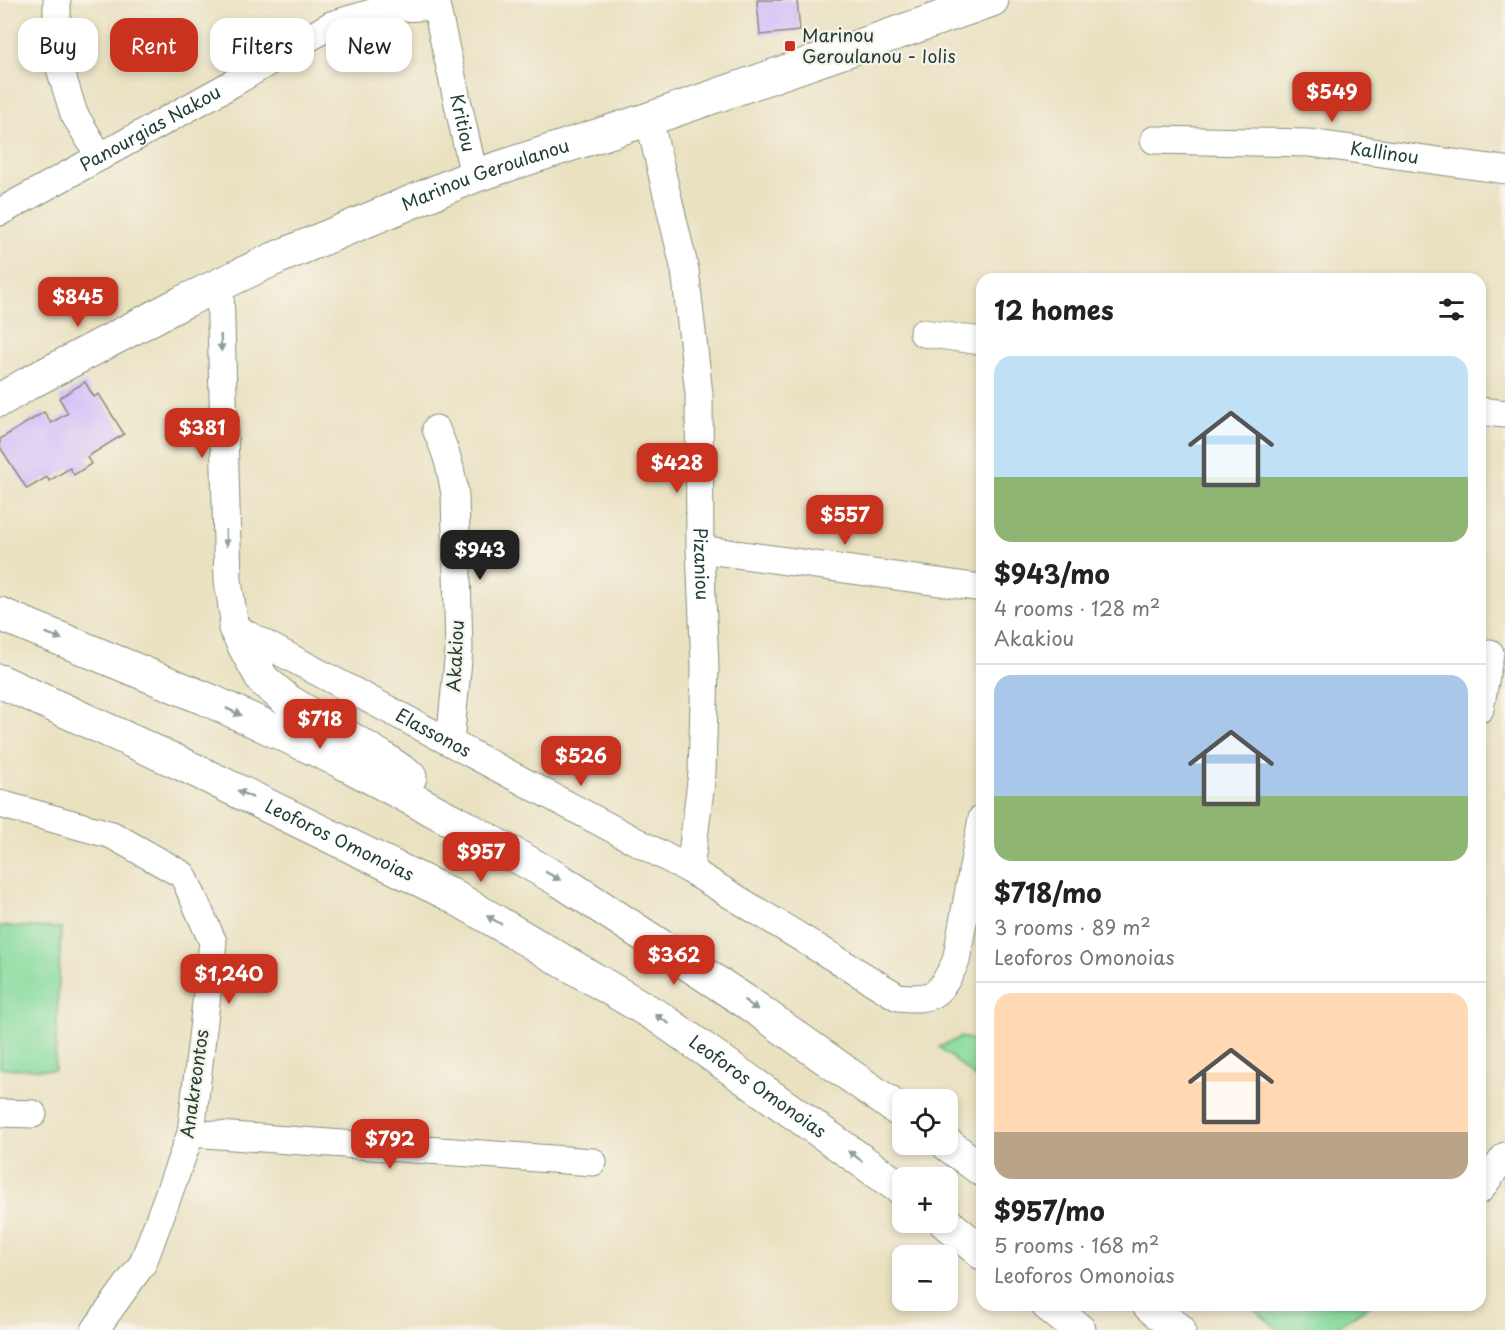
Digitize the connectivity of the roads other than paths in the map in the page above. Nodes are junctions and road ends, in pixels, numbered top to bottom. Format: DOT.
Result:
graph roads {
  1 [pos="57,0"];
  2 [pos="992,0"];
  3 [pos="436,3"];
  4 [pos="649,119"];
  5 [pos="1154,140"];
  6 [pos="100,157"];
  7 [pos="1505,170"];
  8 [pos="474,176"];
  9 [pos="0,212"];
  10 [pos="220,285"];
  11 [pos="923,333"];
  12 [pos="976,340"];
  13 [pos="0,400"];
  14 [pos="1486,412"];
  15 [pos="1505,414"];
  16 [pos="436,429"];
  17 [pos="700,549"];
  18 [pos="976,587"];
  19 [pos="0,614"];
  20 [pos="235,628"];
  21 [pos="1492,654"];
  22 [pos="0,681"];
  23 [pos="1486,681"];
  24 [pos="450,742"];
  25 [pos="0,804"];
  26 [pos="465,827"];
  27 [pos="976,851"];
  28 [pos="690,870"];
  29 [pos="892,1105"];
  30 [pos="0,1113"];
  31 [pos="33,1114"];
  32 [pos="191,1133"];
  33 [pos="958,1152"];
  34 [pos="1505,1156"];
  35 [pos="593,1162"];
  36 [pos="976,1166"];
  37 [pos="892,1182"];
  38 [pos="1486,1182"];
  39 [pos="958,1233"];
  40 [pos="976,1248"];
  41 [pos="1055,1311"];
  42 [pos="1156,1311"];
  43 [pos="95,1330"];
  44 [pos="1079,1330"];
  45 [pos="1179,1330"];
  1 -- 6 [label="street"];
  2 -- 4 [label="main road, Marinou Geroulanou"];
  3 -- 6 [label="street, Panourgias Nakou"];
  3 -- 8 [label="street, Kritiou"];
  4 -- 8 [label="main road, Marinou Geroulanou"];
  4 -- 17 [label="street, Pizaniou"];
  5 -- 7 [label="street, Kallinou"];
  6 -- 9 [label="street, Panourgias Nakou"];
  8 -- 10 [label="main road, Marinou Geroulanou"];
  10 -- 13 [label="main road, Marinou Geroulanou"];
  10 -- 20 [label="street, one-way"];
  11 -- 12 [label="street"];
  14 -- 15 [label="street"];
  16 -- 24 [label="street, Akakiou"];
  17 -- 18 [label="street"];
  17 -- 28 [label="street, Pizaniou"];
  19 -- 26 [label="main road, one-way"];
  20 -- 24 [label="street, Elassonos"];
  20 -- 26 [label="main road"];
  21 -- 23 [label="street"];
  37 -- 22 [label="main road, Leoforos Omonoias, one-way"];
  24 -- 28 [label="street, Elassonos"];
  25 -- 32 [label="street, Anakreontos"];
  26 -- 29 [label="main road, one-way"];
  27 -- 28 [label="street, Elassonos"];
  30 -- 31 [label="street"];
  32 -- 35 [label="street"];
  32 -- 43 [label="street, Anakreontos"];
  33 -- 36 [label="main road"];
  34 -- 38 [label="street"];
  39 -- 40 [label="main road"];
  41 -- 44 [label="main road"];
  42 -- 45 [label="main road"];
}
